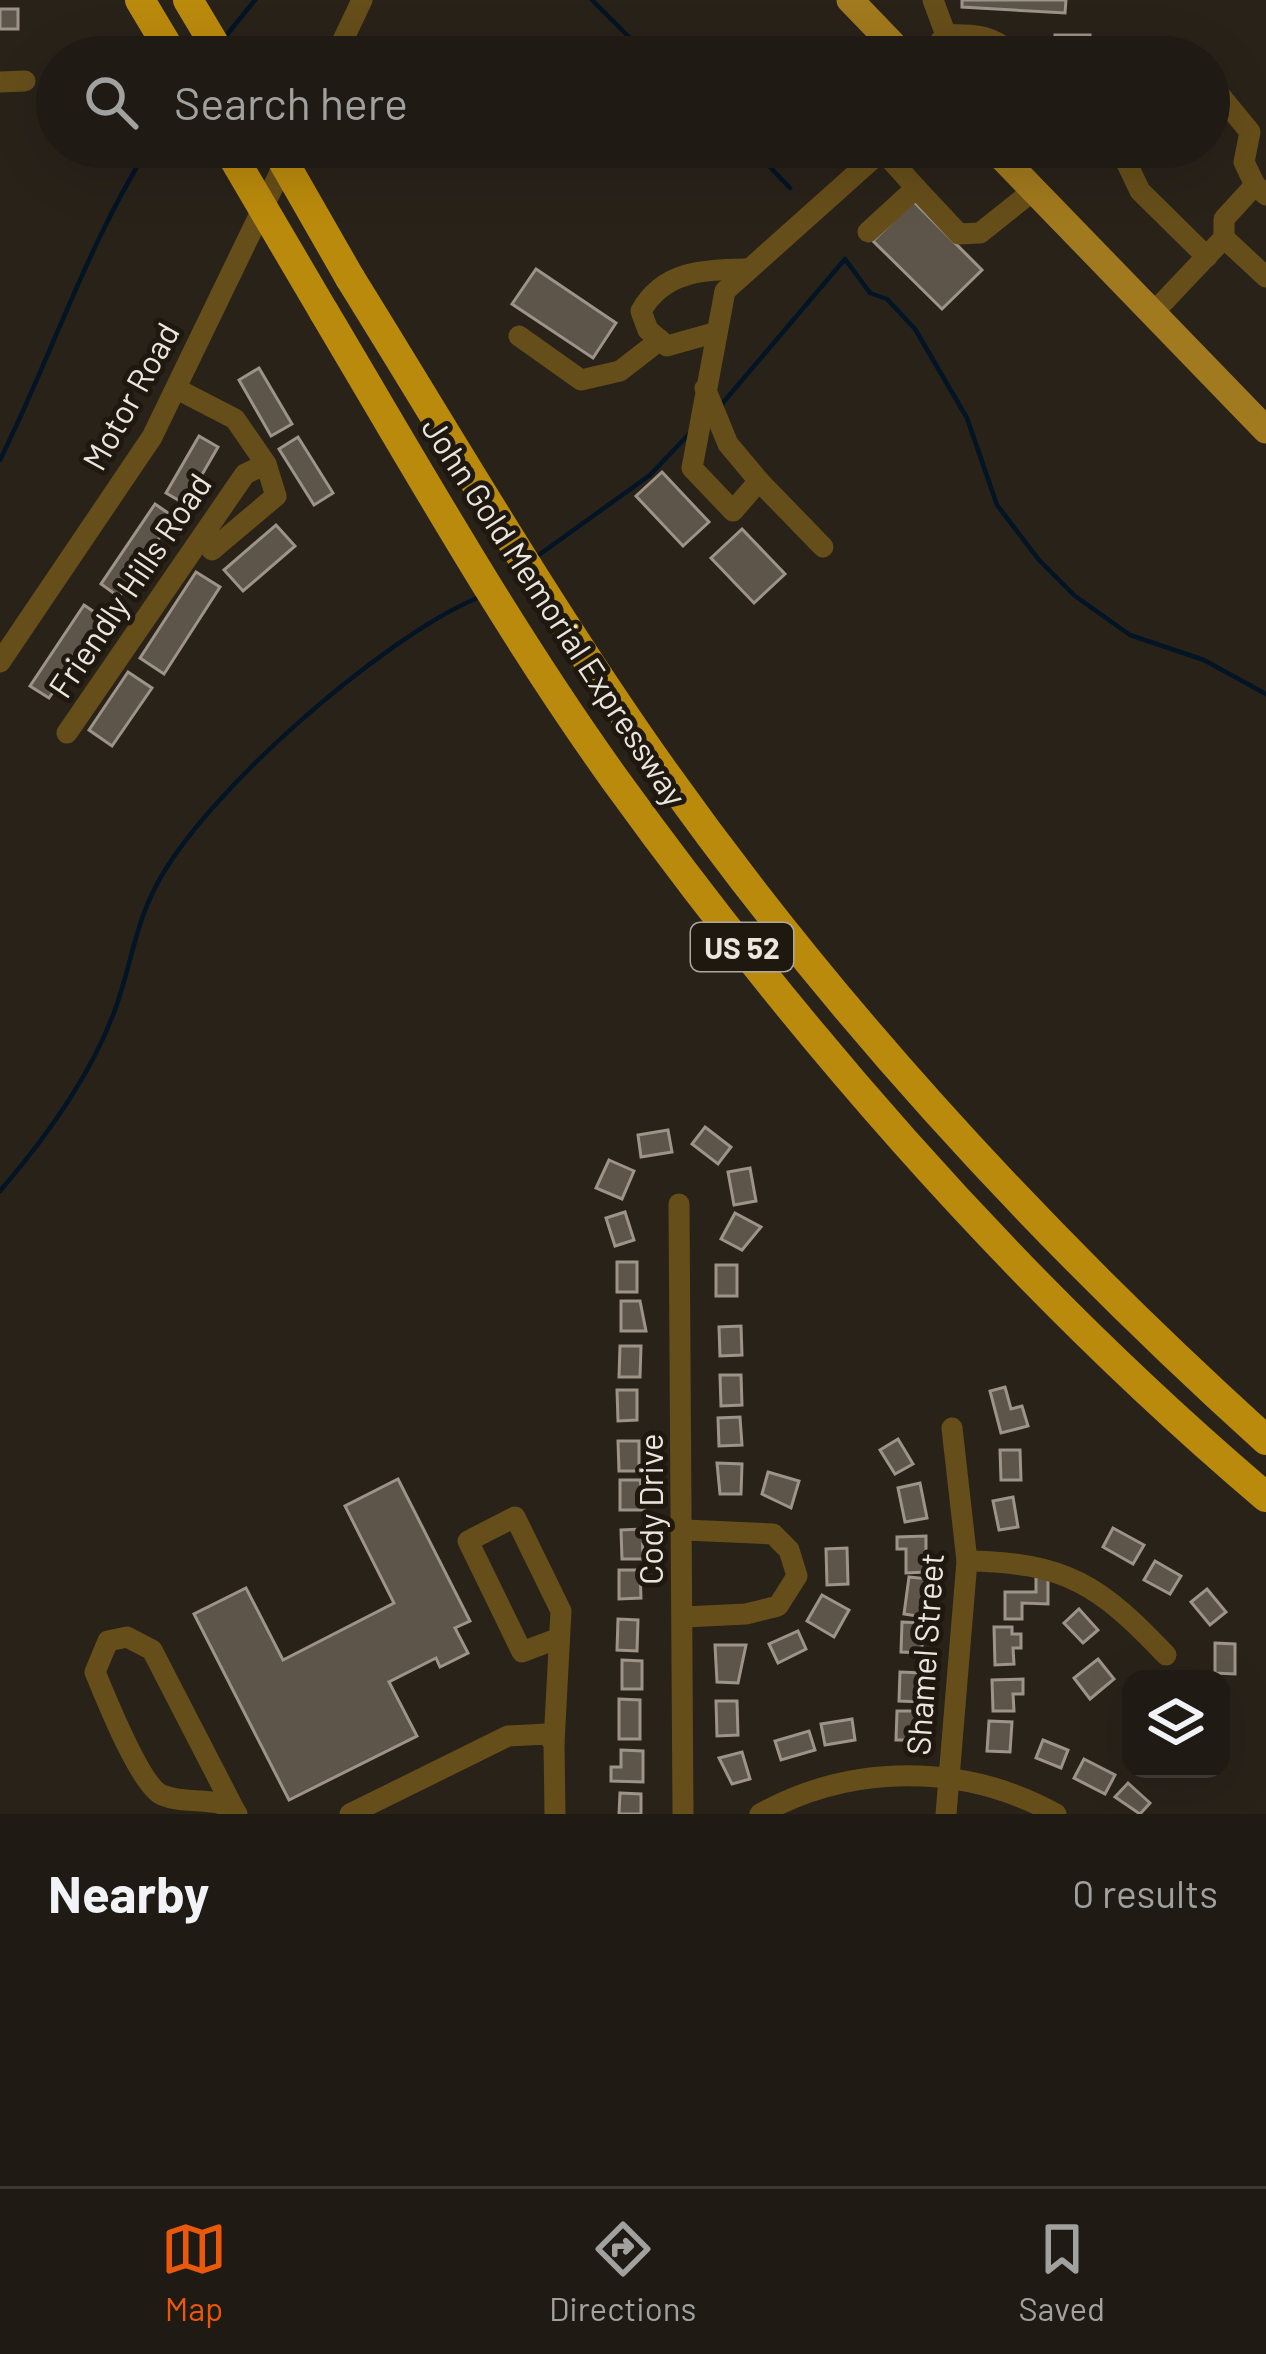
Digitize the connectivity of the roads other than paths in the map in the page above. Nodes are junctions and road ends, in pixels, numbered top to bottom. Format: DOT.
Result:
graph roads {
  1 [pos="140,0"];
  2 [pos="188,0"];
  3 [pos="362,0"];
  4 [pos="850,0"];
  5 [pos="933,0"];
  6 [pos="946,35"];
  7 [pos="161,36"];
  8 [pos="209,36"];
  9 [pos="345,36"];
  10 [pos="886,36"];
  11 [pos="957,36"];
  12 [pos="25,81"];
  13 [pos="0,82"];
  14 [pos="1230,108"];
  15 [pos="238,168"];
  16 [pos="282,168"];
  17 [pos="287,168"];
  18 [pos="862,168"];
  19 [pos="900,168"];
  20 [pos="1014,168"];
  21 [pos="1129,168"];
  22 [pos="916,188"];
  23 [pos="1034,190"];
  24 [pos="1260,190"];
  25 [pos="868,232"];
  26 [pos="1224,238"];
  27 [pos="1207,257"];
  28 [pos="748,269"];
  29 [pos="1266,278"];
  30 [pos="1153,313"];
  31 [pos="717,332"];
  32 [pos="519,336"];
  33 [pos="660,340"];
  34 [pos="705,388"];
  35 [pos="177,389"];
  36 [pos="1266,430"];
  37 [pos="266,464"];
  38 [pos="759,481"];
  39 [pos="823,547"];
  40 [pos="212,550"];
  41 [pos="0,662"];
  42 [pos="68,733"];
  43 [pos="679,1204"];
  44 [pos="952,1427"];
  45 [pos="1266,1439"];
  46 [pos="1266,1497"];
  47 [pos="685,1530"];
  48 [pos="967,1561"];
  49 [pos="684,1617"];
  50 [pos="559,1638"];
  51 [pos="1166,1655"];
  52 [pos="550,1738"];
  53 [pos="950,1776"];
  54 [pos="235,1812"];
  55 [pos="350,1814"];
  56 [pos="555,1814"];
  57 [pos="683,1814"];
  58 [pos="760,1814"];
  59 [pos="946,1814"];
  60 [pos="1056,1814"];
  1 -- 7 [label="highway"];
  2 -- 8 [label="highway"];
  3 -- 9 [label="street"];
  4 -- 10 [label="main road"];
  5 -- 6 [label="street"];
  6 -- 11 [label="street"];
  12 -- 13 [label="street"];
  14 -- 24 [label="street"];
  15 -- 46 [label="highway, John Gold Memorial Expressway / US 52, bridge"];
  16 -- 35 [label="street, Motor Road"];
  17 -- 45 [label="highway, John Gold Memorial Expressway / US 52, bridge"];
  18 -- 28 [label="street"];
  19 -- 22 [label="street"];
  20 -- 23 [label="main road"];
  21 -- 27 [label="street"];
  22 -- 23 [label="street"];
  22 -- 25 [label="street"];
  23 -- 30 [label="main road"];
  24 -- 26 [label="street"];
  26 -- 27 [label="street"];
  26 -- 29 [label="street"];
  27 -- 30 [label="street"];
  28 -- 31 [label="street"];
  28 -- 33 [label="street"];
  30 -- 36 [label="main road"];
  31 -- 33 [label="street"];
  31 -- 34 [label="street"];
  32 -- 33 [label="street"];
  34 -- 38 [label="street"];
  34 -- 38 [label="street"];
  35 -- 37 [label="street"];
  35 -- 41 [label="street, Motor Road"];
  37 -- 40 [label="street"];
  37 -- 42 [label="street, Friendly Hills Road"];
  38 -- 39 [label="street"];
  43 -- 47 [label="street, Cody Drive"];
  44 -- 48 [label="street, Shamel Street"];
  47 -- 49 [label="street, Cody Drive"];
  47 -- 49 [label="street"];
  48 -- 51 [label="street"];
  48 -- 53 [label="street, Shamel Street"];
  49 -- 57 [label="street, Cody Drive"];
  50 -- 50 [label="street"];
  50 -- 52 [label="street"];
  52 -- 55 [label="street"];
  52 -- 56 [label="street"];
  53 -- 58 [label="street"];
  53 -- 59 [label="street, Shamel Street"];
  53 -- 60 [label="street"];
  54 -- 54 [label="street"];
}
